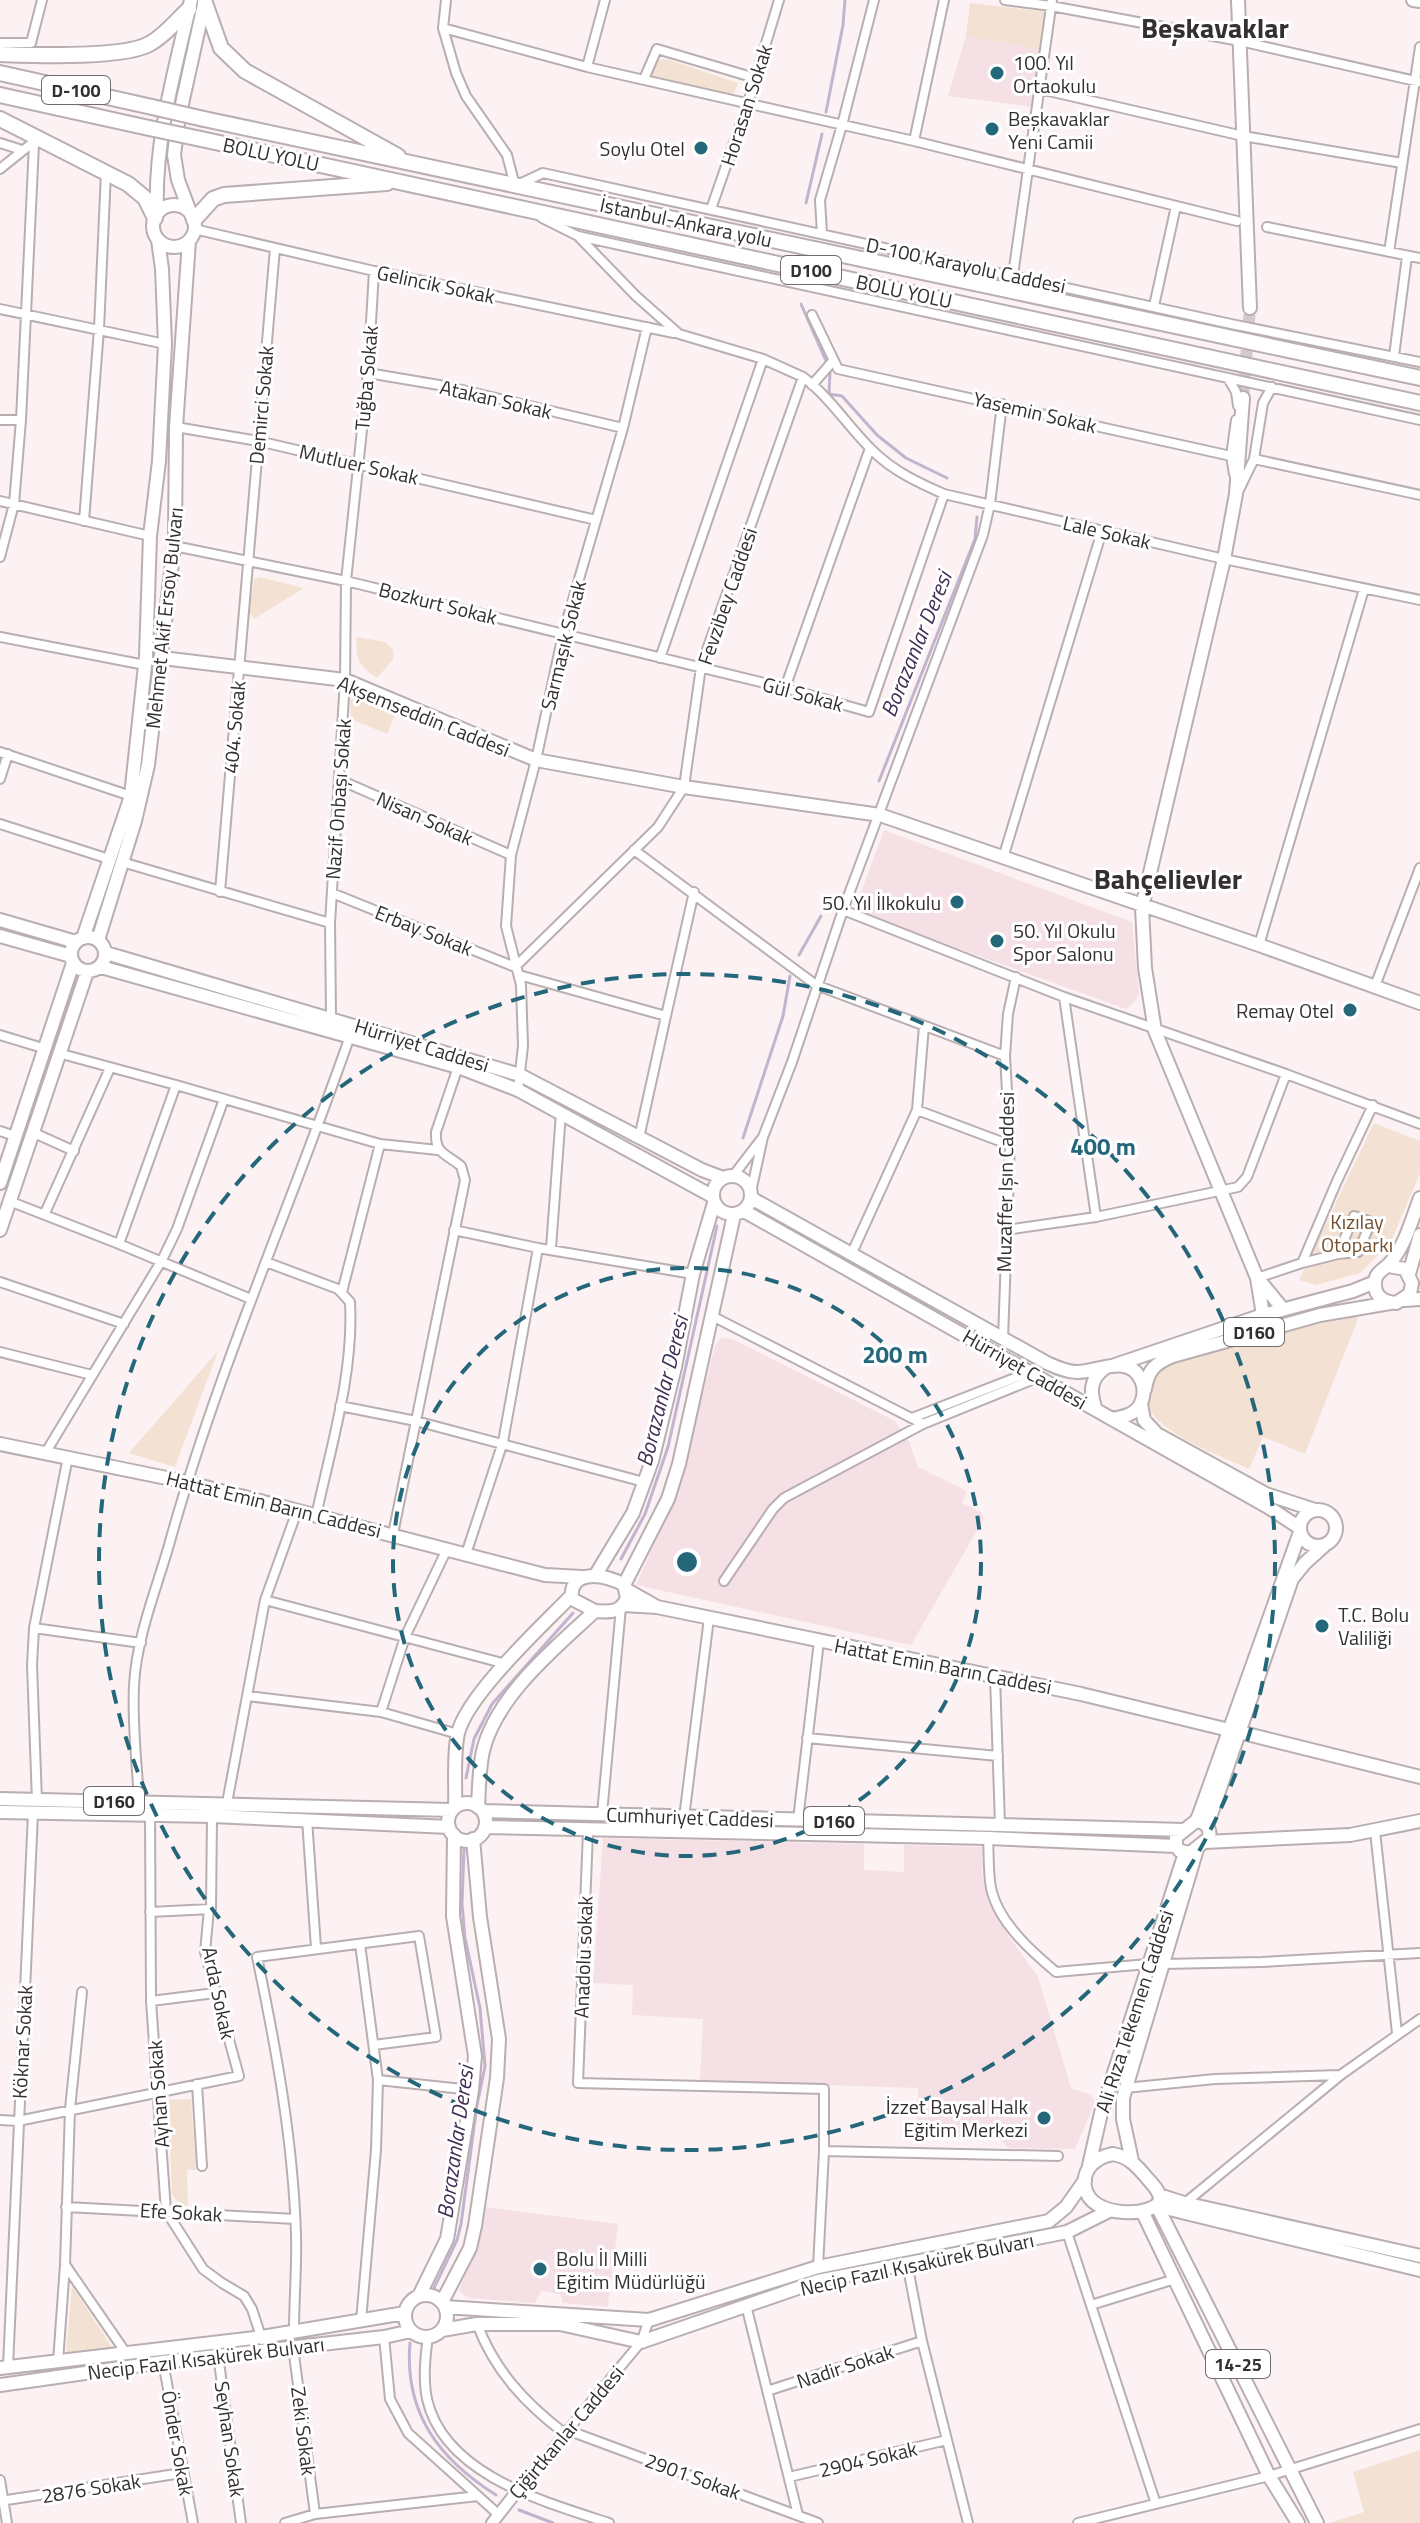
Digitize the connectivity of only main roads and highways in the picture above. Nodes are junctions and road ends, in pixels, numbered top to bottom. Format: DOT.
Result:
graph roads {
  1 [pos="1238,0"];
  2 [pos="1413,0"];
  3 [pos="1420,1"];
  4 [pos="197,3"];
  5 [pos="0,54"];
  6 [pos="0,73"];
  7 [pos="0,95"];
  8 [pos="152,107"];
  9 [pos="0,119"];
  10 [pos="149,128"];
  11 [pos="413,164"];
  12 [pos="404,182"];
  13 [pos="156,216"];
  14 [pos="192,227"];
  15 [pos="158,240"];
  16 [pos="186,266"];
  17 [pos="162,269"];
  18 [pos="1250,308"];
  19 [pos="1420,378"];
  20 [pos="1243,398"];
  21 [pos="1420,403"];
  22 [pos="162,658"];
  23 [pos="1142,907"];
  24 [pos="0,920"];
  25 [pos="0,936"];
  26 [pos="80,940"];
  27 [pos="98,940"];
  28 [pos="106,953"];
  29 [pos="72,960"];
  30 [pos="101,967"];
  31 [pos="87,972"];
  32 [pos="1420,1003"];
  33 [pos="52,1051"];
  34 [pos="728,1177"];
  35 [pos="0,1183"];
  36 [pos="751,1195"];
  37 [pos="1420,1198"];
  38 [pos="713,1199"];
  39 [pos="739,1213"];
  40 [pos="0,1230"];
  41 [pos="1420,1235"];
  42 [pos="1389,1266"];
  43 [pos="1257,1278"];
  44 [pos="1414,1281"];
  45 [pos="1375,1282"];
  46 [pos="1420,1299"];
  47 [pos="1397,1301"];
  48 [pos="1283,1309"];
  49 [pos="1263,1315"];
  50 [pos="1112,1366"];
  51 [pos="1142,1400"];
  52 [pos="1096,1410"];
  53 [pos="1112,1419"];
  54 [pos="0,1444"];
  55 [pos="1315,1510"];
  56 [pos="1300,1530"];
  57 [pos="1326,1544"];
  58 [pos="545,1575"];
  59 [pos="588,1576"];
  60 [pos="626,1588"];
  61 [pos="571,1594"];
  62 [pos="622,1606"];
  63 [pos="657,1607"];
  64 [pos="595,1611"];
  65 [pos="1234,1731"];
  66 [pos="1420,1777"];
  67 [pos="0,1799"];
  68 [pos="35,1807"];
  69 [pos="453,1808"];
  70 [pos="481,1809"];
  71 [pos="0,1812"];
  72 [pos="1420,1821"];
  73 [pos="1202,1823"];
  74 [pos="485,1827"];
  75 [pos="1185,1830"];
  76 [pos="451,1831"];
  77 [pos="473,1839"];
  78 [pos="1191,1847"];
  79 [pos="1132,2161"];
  80 [pos="1086,2175"];
  81 [pos="1158,2201"];
  82 [pos="1109,2211"];
  83 [pos="1142,2211"];
  84 [pos="1420,2256"];
  85 [pos="1420,2270"];
  86 [pos="419,2296"];
  87 [pos="444,2304"];
  88 [pos="405,2313"];
  89 [pos="442,2330"];
  90 [pos="411,2331"];
  91 [pos="263,2343"];
  92 [pos="4,2368"];
  93 [pos="0,2385"];
  94 [pos="1298,2523"];
  95 [pos="1317,2523"];
  1 -- 18 [label="main road"];
  2 -- 3 [label="main road"];
  4 -- 5 [label="highway"];
  4 -- 11 [label="highway"];
  4 -- 13 [label="main road"];
  4 -- 14 [label="main road"];
  6 -- 8 [label="highway, İstanbul-Ankara yolu / D-100"];
  7 -- 10 [label="highway, D-100"];
  8 -- 11 [label="highway, İstanbul-Ankara yolu / D100, bridge"];
  9 -- 13 [label="highway"];
  10 -- 12 [label="highway, BOLU YOLU / D100, bridge"];
  11 -- 19 [label="highway, İstanbul-Ankara yolu / D100"];
  12 -- 14 [label="highway"];
  12 -- 21 [label="highway, BOLU YOLU / D100"];
  13 -- 14 [label="main road"];
  13 -- 15 [label="main road"];
  14 -- 15 [label="main road"];
  14 -- 16 [label="main road, Mehmet Akif Ersoy Bulvarı"];
  15 -- 17 [label="main road, Mehmet Akif Ersoy Bulvarı"];
  16 -- 17 [label="main road"];
  16 -- 22 [label="main road, Mehmet Akif Ersoy Bulvarı"];
  17 -- 26 [label="main road, Mehmet Akif Ersoy Bulvarı"];
  20 -- 23 [label="main road"];
  22 -- 23 [label="main road, Akşemseddin Caddesi"];
  22 -- 27 [label="main road, Mehmet Akif Ersoy Bulvarı"];
  23 -- 32 [label="main road, Akşemseddin Caddesi"];
  23 -- 43 [label="main road"];
  24 -- 26 [label="main road"];
  25 -- 29 [label="main road"];
  26 -- 27 [label="main road"];
  26 -- 29 [label="main road"];
  27 -- 28 [label="main road"];
  28 -- 30 [label="main road"];
  28 -- 34 [label="main road, Hürriyet Caddesi"];
  29 -- 31 [label="main road"];
  29 -- 33 [label="main road"];
  30 -- 31 [label="main road"];
  30 -- 38 [label="main road, Hürriyet Caddesi"];
  31 -- 33 [label="main road"];
  33 -- 35 [label="main road"];
  33 -- 40 [label="main road"];
  34 -- 36 [label="main road"];
  34 -- 38 [label="main road"];
  36 -- 39 [label="main road"];
  36 -- 50 [label="main road, Hürriyet Caddesi"];
  37 -- 42 [label="main road, D160"];
  38 -- 39 [label="main road"];
  38 -- 59 [label="main road"];
  39 -- 52 [label="main road, Hürriyet Caddesi"];
  39 -- 60 [label="main road"];
  41 -- 44 [label="main road"];
  42 -- 44 [label="main road"];
  42 -- 45 [label="main road, D160"];
  43 -- 48 [label="main road"];
  43 -- 49 [label="main road"];
  44 -- 47 [label="main road"];
  45 -- 47 [label="main road"];
  45 -- 48 [label="main road, D160"];
  46 -- 47 [label="main road"];
  47 -- 51 [label="main road, D160"];
  48 -- 49 [label="main road, D160"];
  49 -- 50 [label="main road, D160"];
  50 -- 51 [label="main road"];
  50 -- 52 [label="main road, Hürriyet Caddesi"];
  51 -- 53 [label="main road"];
  51 -- 55 [label="main road"];
  52 -- 53 [label="main road, Hürriyet Caddesi"];
  53 -- 56 [label="main road, Hürriyet Caddesi"];
  54 -- 58 [label="main road, Hattat Emin Barın Caddesi"];
  55 -- 56 [label="main road"];
  55 -- 57 [label="main road"];
  56 -- 57 [label="main road"];
  56 -- 65 [label="main road"];
  57 -- 65 [label="main road"];
  58 -- 59 [label="main road"];
  58 -- 61 [label="main road"];
  59 -- 60 [label="main road"];
  59 -- 61 [label="main road"];
  60 -- 62 [label="main road"];
  60 -- 63 [label="main road"];
  61 -- 64 [label="main road"];
  61 -- 69 [label="main road"];
  62 -- 63 [label="main road"];
  62 -- 64 [label="main road"];
  63 -- 65 [label="main road, Hattat Emin Barın Caddesi"];
  64 -- 70 [label="main road"];
  65 -- 66 [label="main road, Hattat Emin Barın Caddesi"];
  65 -- 73 [label="main road"];
  67 -- 68 [label="main road, D160"];
  68 -- 69 [label="main road, D160"];
  68 -- 71 [label="main road, D160"];
  68 -- 76 [label="main road, D160"];
  69 -- 70 [label="main road"];
  69 -- 76 [label="main road"];
  70 -- 74 [label="main road"];
  70 -- 75 [label="main road, Cumhuriyet Caddesi / D160"];
  72 -- 78 [label="main road, Cumhuriyet Caddesi"];
  73 -- 75 [label="main road"];
  73 -- 78 [label="main road"];
  74 -- 77 [label="main road"];
  74 -- 78 [label="main road, Cumhuriyet Caddesi / D160"];
  75 -- 78 [label="main road"];
  76 -- 77 [label="main road"];
  76 -- 86 [label="main road"];
  77 -- 87 [label="main road"];
  78 -- 79 [label="main road, Ali Rıza Tekemen Caddesi / 14-25"];
  78 -- 80 [label="main road, Ali Rıza Tekemen Caddesi"];
  79 -- 80 [label="main road"];
  79 -- 81 [label="main road, 14-25"];
  80 -- 82 [label="main road"];
  80 -- 87 [label="main road, Necip Fazıl Kısakürek Bulvarı"];
  81 -- 83 [label="main road"];
  81 -- 84 [label="main road"];
  81 -- 85 [label="main road"];
  81 -- 95 [label="main road, 14-25"];
  82 -- 83 [label="main road"];
  82 -- 89 [label="main road, Necip Fazıl Kısakürek Bulvarı"];
  83 -- 94 [label="main road, 14-25"];
  86 -- 87 [label="main road"];
  86 -- 88 [label="main road"];
  87 -- 89 [label="main road"];
  88 -- 90 [label="main road"];
  88 -- 91 [label="main road, Necip Fazıl Kısakürek Bulvarı"];
  89 -- 90 [label="main road"];
  90 -- 91 [label="main road, Necip Fazıl Kısakürek Bulvarı"];
  91 -- 92 [label="main road, Necip Fazıl Kısakürek Bulvarı"];
  91 -- 93 [label="main road, Necip Fazıl Kısakürek Bulvarı"];
}
